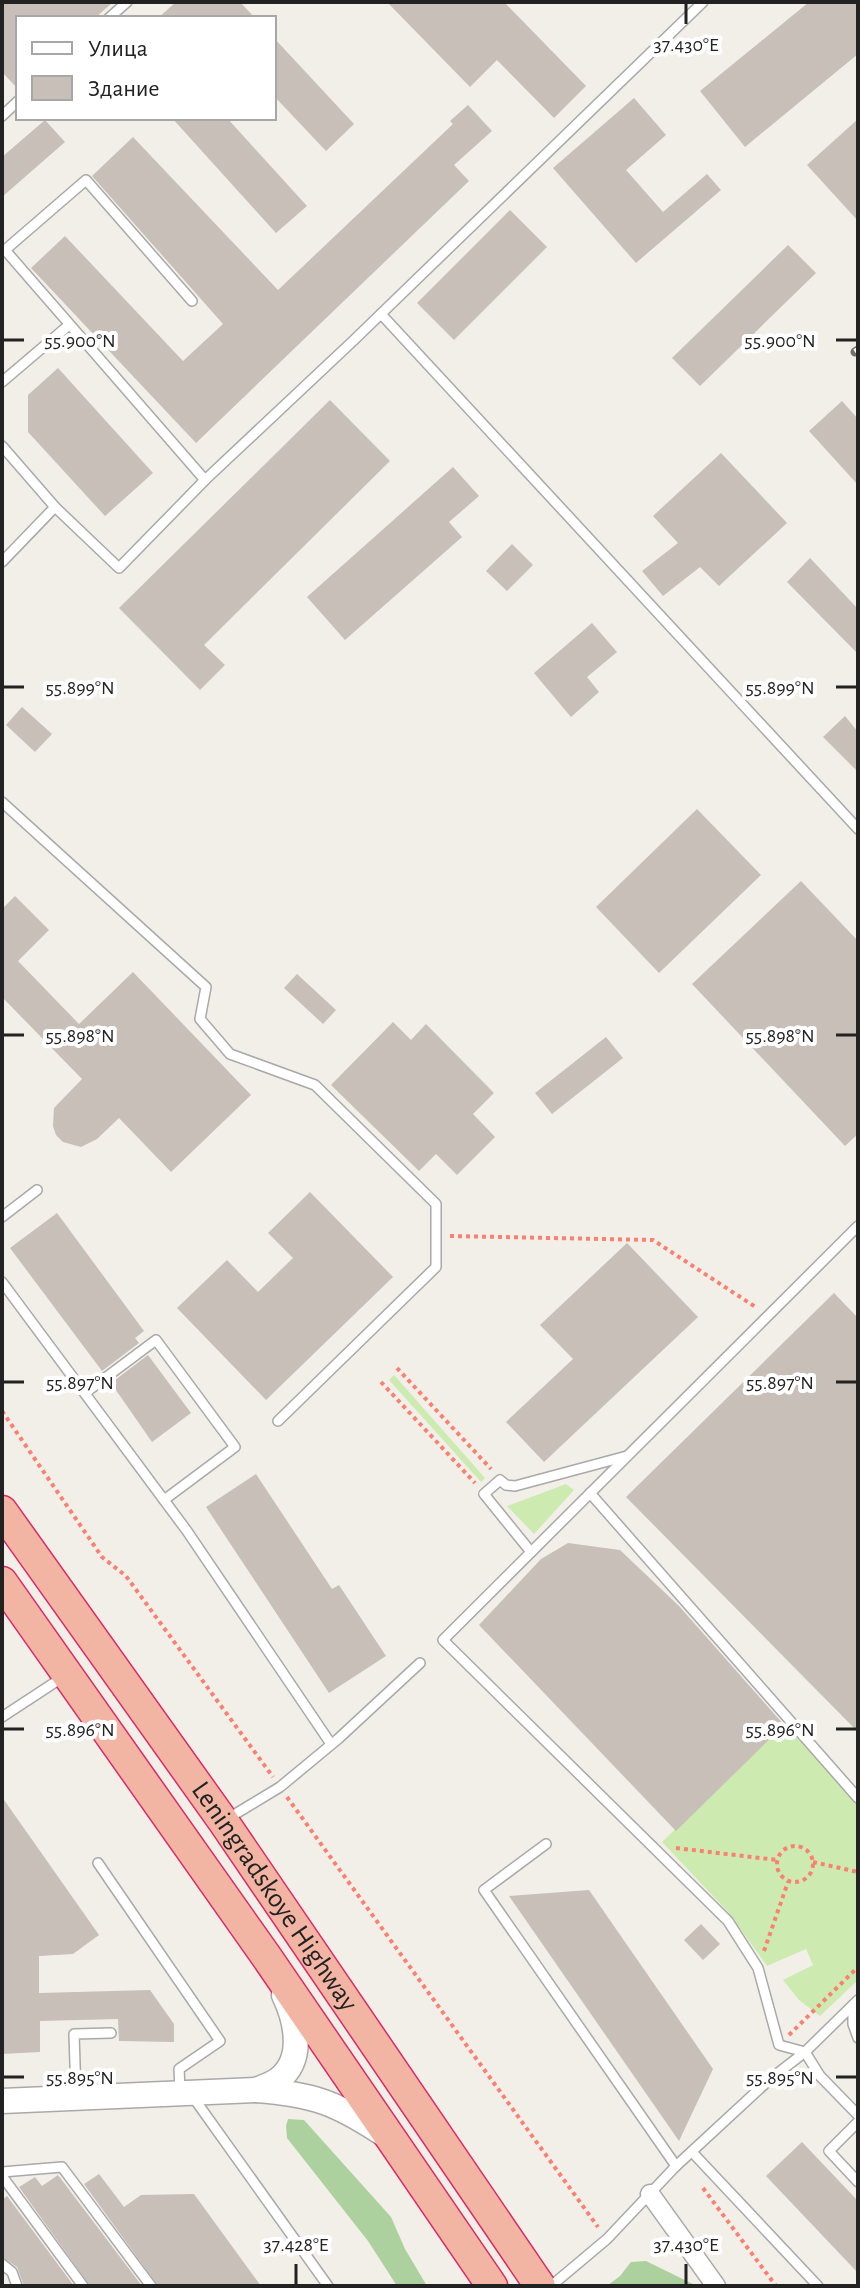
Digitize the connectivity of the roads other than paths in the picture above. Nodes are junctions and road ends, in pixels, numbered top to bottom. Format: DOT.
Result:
graph roads {
  1 [pos="127,2"];
  2 [pos="703,2"];
  3 [pos="111,16"];
  4 [pos="192,301"];
  5 [pos="381,314"];
  6 [pos="69,325"];
  7 [pos="2,382"];
  8 [pos="2,446"];
  9 [pos="205,480"];
  10 [pos="55,507"];
  11 [pos="2,562"];
  12 [pos="2,802"];
  13 [pos="858,829"];
  14 [pos="37,1190"];
  15 [pos="2,1217"];
  16 [pos="858,1226"];
  17 [pos="2,1282"];
  18 [pos="85,1393"];
  19 [pos="278,1421"];
  20 [pos="628,1456"];
  21 [pos="590,1493"];
  22 [pos="164,1500"];
  23 [pos="2,1511"];
  24 [pos="531,1552"];
  25 [pos="2,1582"];
  26 [pos="420,1663"];
  27 [pos="67,1674"];
  28 [pos="4,1713"];
  29 [pos="331,1744"];
  30 [pos="858,1798"];
  31 [pos="223,1821"];
  32 [pos="546,1844"];
  33 [pos="98,1863"];
  34 [pos="266,1956"];
  35 [pos="856,2003"];
  36 [pos="111,2033"];
  37 [pos="858,2038"];
  38 [pos="805,2052"];
  39 [pos="256,2090"];
  40 [pos="186,2093"];
  41 [pos="76,2098"];
  42 [pos="2,2101"];
  43 [pos="858,2115"];
  44 [pos="858,2122"];
  45 [pos="389,2137"];
  46 [pos="692,2152"];
  47 [pos="679,2163"];
  48 [pos="2,2174"];
  49 [pos="858,2182"];
  50 [pos="650,2194"];
  51 [pos="2,2264"];
  52 [pos="17,2286"];
  53 [pos="83,2286"];
  54 [pos="151,2286"];
  55 [pos="328,2286"];
  56 [pos="492,2286"];
  57 [pos="540,2286"];
  58 [pos="551,2286"];
  59 [pos="716,2286"];
  60 [pos="818,2286"];
  1 -- 3 [label="lane"];
  2 -- 5 [label="lane"];
  4 -- 6 [label="lane"];
  5 -- 9 [label="lane"];
  5 -- 13 [label="lane"];
  6 -- 7 [label="lane"];
  6 -- 9 [label="lane"];
  8 -- 10 [label="lane"];
  9 -- 10 [label="lane"];
  10 -- 11 [label="lane"];
  12 -- 19 [label="lane"];
  14 -- 15 [label="lane"];
  16 -- 20 [label="lane"];
  17 -- 18 [label="lane"];
  18 -- 22 [label="lane"];
  18 -- 22 [label="lane"];
  20 -- 21 [label="lane"];
  20 -- 24 [label="lane"];
  21 -- 24 [label="lane"];
  21 -- 30 [label="lane"];
  22 -- 29 [label="lane"];
  23 -- 31 [label="highway, Leningradskoye Highway"];
  24 -- 38 [label="lane"];
  25 -- 27 [label="highway, Leningradskoye Highway"];
  26 -- 29 [label="lane"];
  27 -- 28 [label="lane"];
  27 -- 34 [label="highway, Leningradskoye Highway"];
  29 -- 31 [label="lane"];
  31 -- 57 [label="highway, Leningradskoye Highway"];
  32 -- 47 [label="lane"];
  33 -- 40 [label="lane"];
  34 -- 39 [label="street"];
  34 -- 45 [label="highway, Leningradskoye Highway"];
  35 -- 37 [label="lane"];
  35 -- 38 [label="lane"];
  36 -- 41 [label="lane"];
  38 -- 43 [label="lane"];
  38 -- 46 [label="lane"];
  39 -- 40 [label="street"];
  39 -- 45 [label="street"];
  40 -- 41 [label="street"];
  40 -- 55 [label="lane"];
  41 -- 42 [label="street"];
  44 -- 49 [label="lane"];
  45 -- 56 [label="highway, Leningradskoye Highway"];
  46 -- 47 [label="lane"];
  46 -- 60 [label="lane"];
  47 -- 50 [label="lane"];
  48 -- 53 [label="lane"];
  48 -- 54 [label="lane"];
  50 -- 58 [label="lane"];
  50 -- 59 [label="street"];
  51 -- 52 [label="lane"];
}
